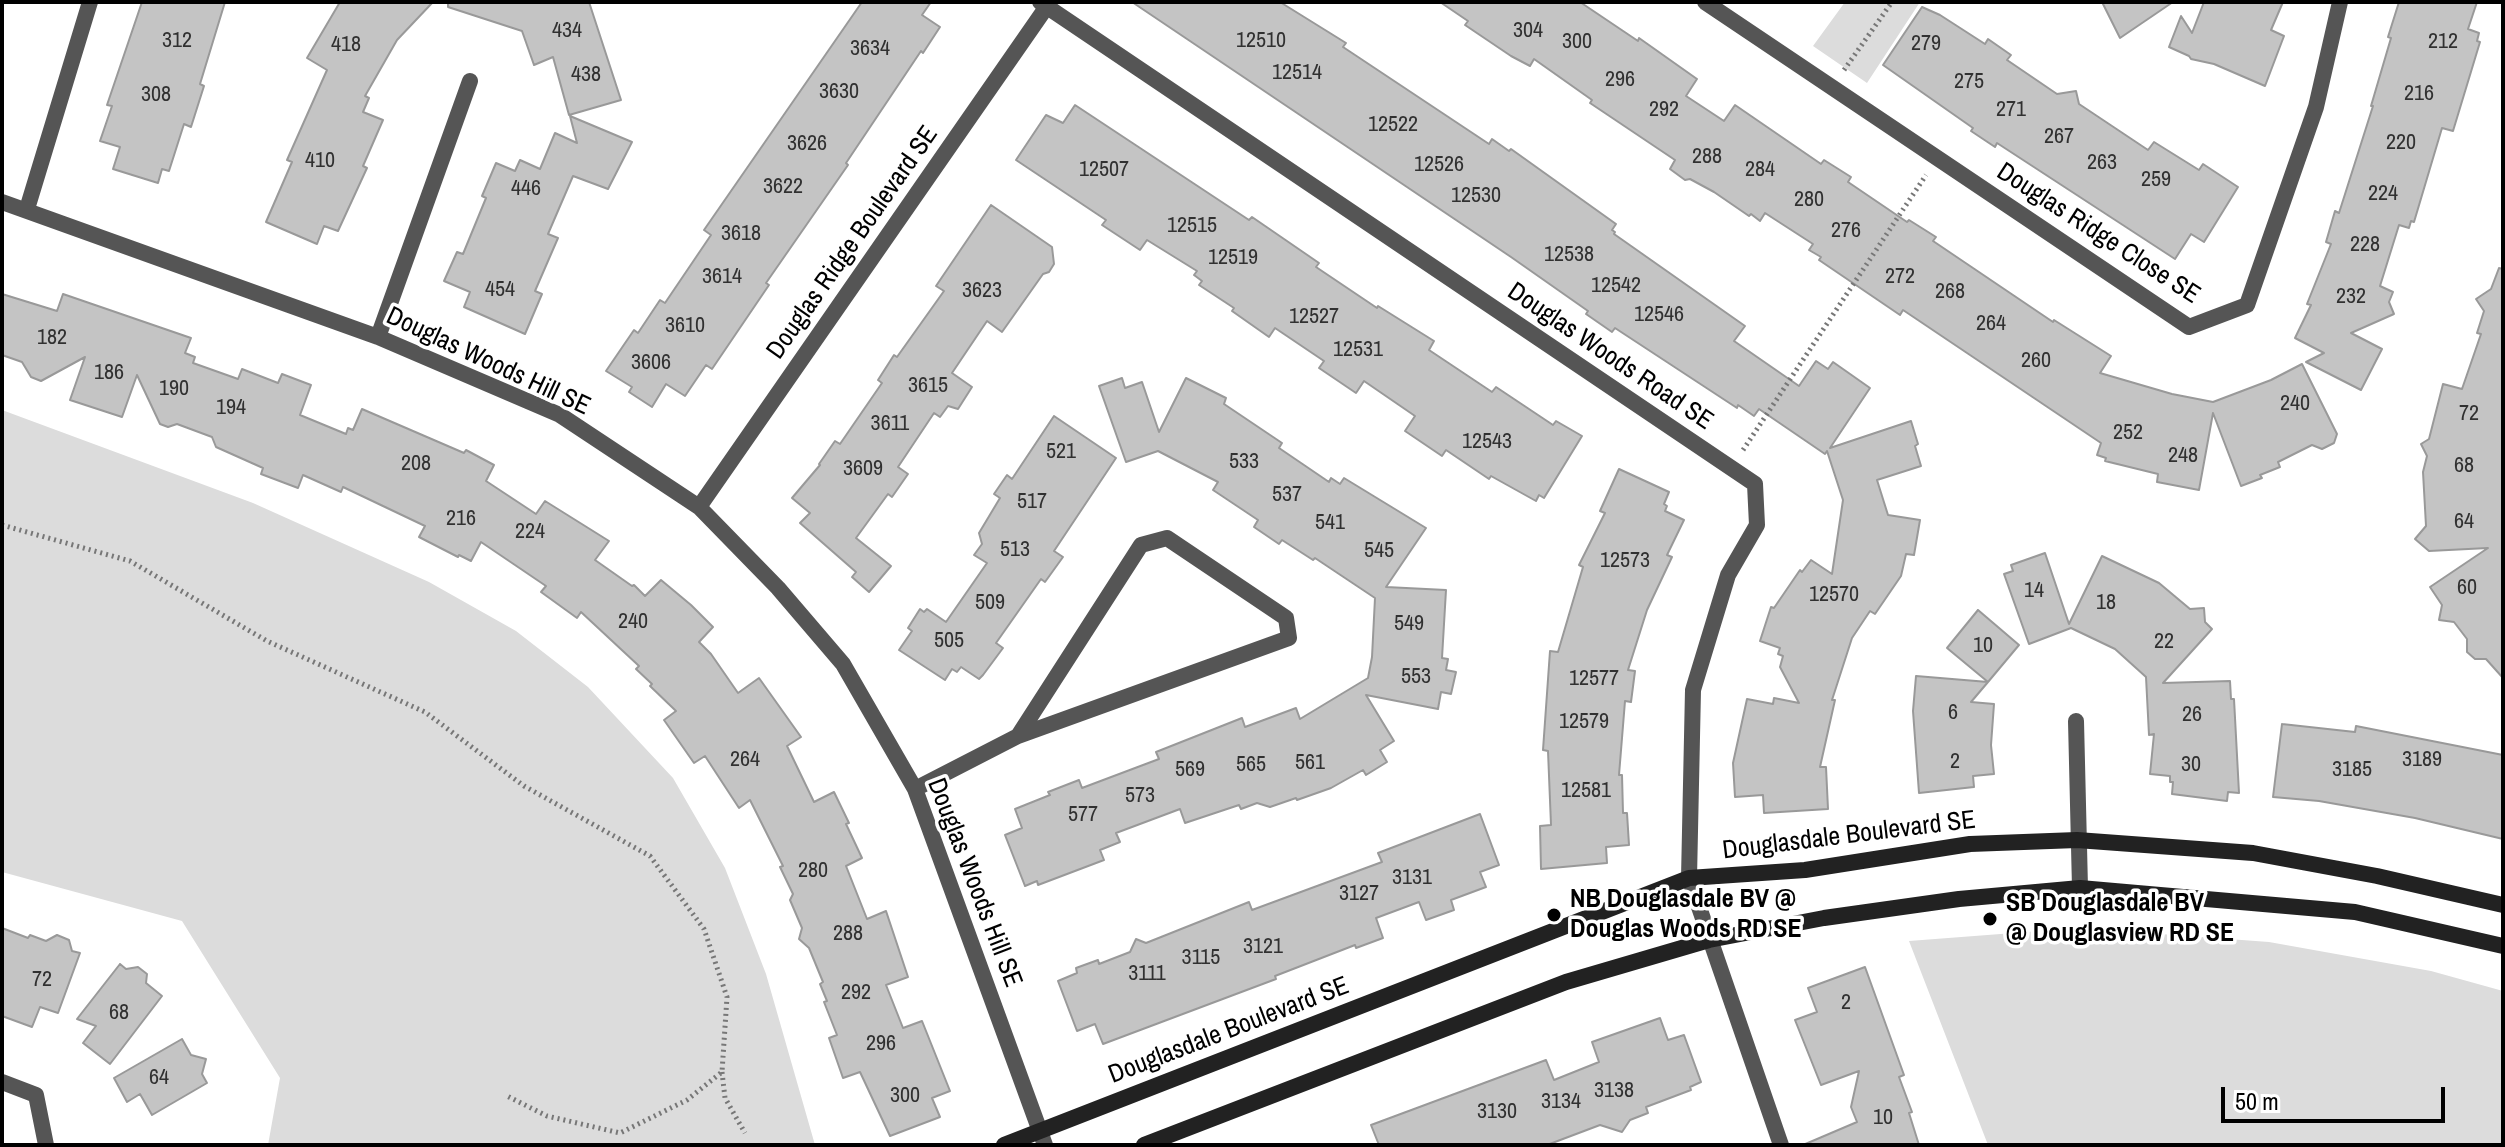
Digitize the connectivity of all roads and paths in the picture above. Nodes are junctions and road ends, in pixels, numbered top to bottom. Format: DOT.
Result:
graph roads {
  1 [pos="90,2"];
  2 [pos="1705,2"];
  3 [pos="1892,2"];
  4 [pos="2340,2"];
  5 [pos="1046,4"];
  6 [pos="470,81"];
  7 [pos="1832,87"];
  8 [pos="1937,157"];
  9 [pos="2,202"];
  10 [pos="27,209"];
  11 [pos="378,337"];
  12 [pos="1731,467"];
  13 [pos="699,507"];
  14 [pos="2,525"];
  15 [pos="2076,721"];
  16 [pos="1018,736"];
  17 [pos="915,789"];
  18 [pos="2077,840"];
  19 [pos="1689,878"];
  20 [pos="2080,888"];
  21 [pos="2503,905"];
  22 [pos="1709,940"];
  23 [pos="2503,946"];
  24 [pos="722,1072"];
  25 [pos="2,1082"];
  26 [pos="507,1096"];
  27 [pos="745,1133"];
  28 [pos="1042,1137"];
  29 [pos="46,1145"];
  30 [pos="1004,1145"];
  31 [pos="1144,1145"];
  32 [pos="1781,1145"];
  1 -- 10 [label="street"];
  2 -- 7 [label="street, Douglas Ridge Close SE"];
  3 -- 7 [label="path"];
  4 -- 8 [label="street, Douglas Ridge Close SE"];
  5 -- 12 [label="street, Douglas Woods Road SE"];
  5 -- 13 [label="street, Douglas Ridge Boulevard SE"];
  6 -- 11 [label="street"];
  7 -- 8 [label="street, Douglas Ridge Close SE"];
  8 -- 12 [label="path"];
  9 -- 10 [label="street, Douglas Woods Hill SE"];
  10 -- 11 [label="street, Douglas Woods Hill SE"];
  11 -- 13 [label="street, Douglas Woods Hill SE"];
  12 -- 19 [label="street, Douglas Woods Road SE"];
  13 -- 17 [label="street, Douglas Woods Hill SE"];
  14 -- 24 [label="path"];
  15 -- 18 [label="street"];
  16 -- 16 [label="street"];
  16 -- 17 [label="street"];
  17 -- 28 [label="street, Douglas Woods Hill SE"];
  18 -- 19 [label="street, Douglasdale Boulevard SE"];
  18 -- 20 [label="street"];
  18 -- 21 [label="street, Douglasdale Boulevard SE"];
  19 -- 22 [label="street, Douglas Woods Road SE"];
  19 -- 28 [label="street, Douglasdale Boulevard SE"];
  20 -- 22 [label="street"];
  20 -- 23 [label="street"];
  22 -- 31 [label="street"];
  22 -- 32 [label="street, Douglas Woods Road SE"];
  24 -- 26 [label="path"];
  24 -- 27 [label="path"];
  25 -- 29 [label="street"];
  28 -- 30 [label="street, Douglasdale Boulevard SE"];
}
